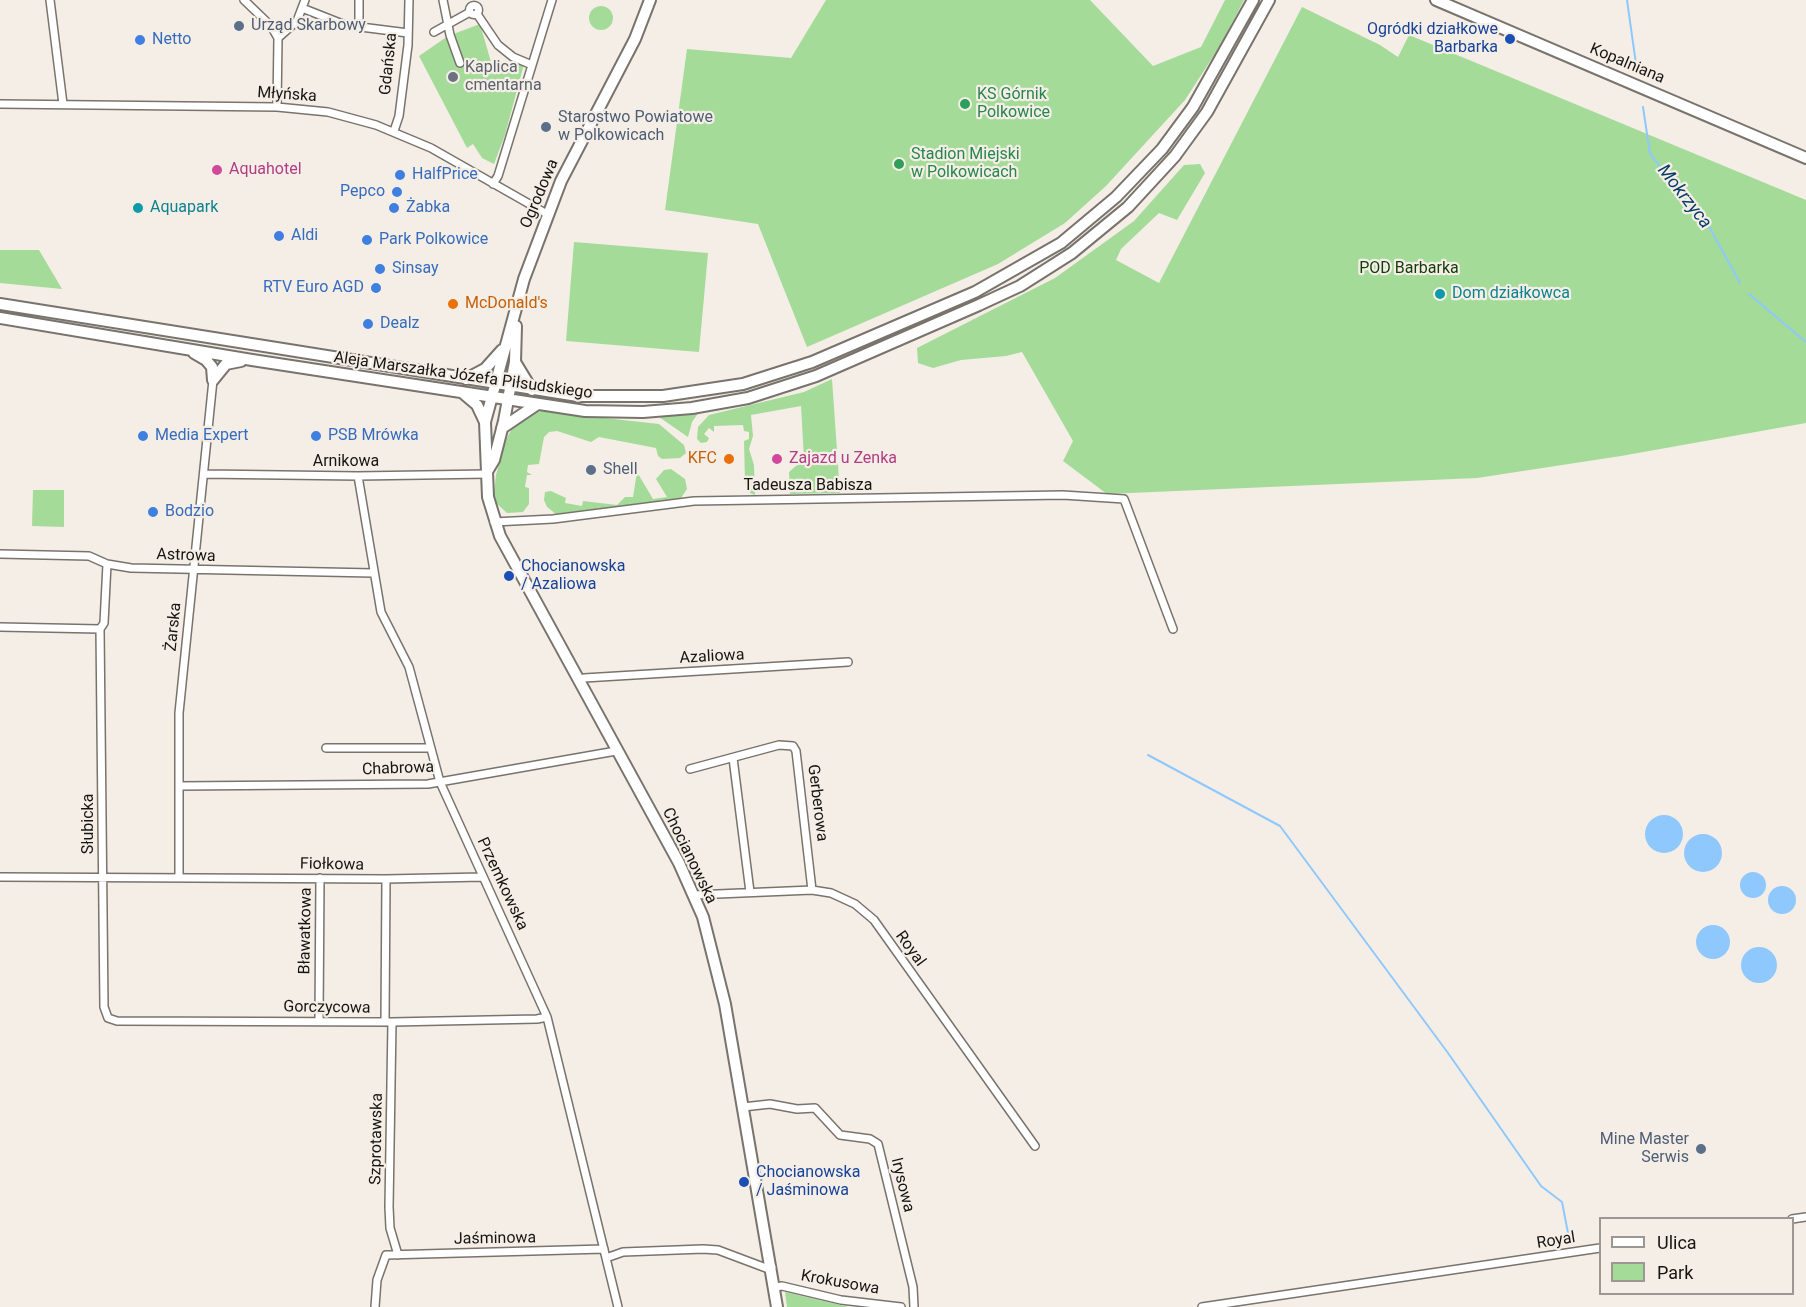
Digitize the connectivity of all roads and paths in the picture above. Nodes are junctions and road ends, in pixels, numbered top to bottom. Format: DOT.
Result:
graph roads {
  1 [pos="50,0"];
  2 [pos="244,0"];
  3 [pos="305,0"];
  4 [pos="359,0"];
  5 [pos="409,0"];
  6 [pos="443,0"];
  7 [pos="552,0"];
  8 [pos="650,0"];
  9 [pos="1253,0"];
  10 [pos="1269,0"];
  11 [pos="1436,0"];
  12 [pos="474,6"];
  13 [pos="303,8"];
  14 [pos="448,25"];
  15 [pos="359,27"];
  16 [pos="434,32"];
  17 [pos="408,33"];
  18 [pos="278,38"];
  19 [pos="460,63"];
  20 [pos="532,65"];
  21 [pos="0,104"];
  22 [pos="63,104"];
  23 [pos="277,106"];
  24 [pos="394,131"];
  25 [pos="1806,158"];
  26 [pos="493,184"];
  27 [pos="547,214"];
  28 [pos="0,304"];
  29 [pos="517,308"];
  30 [pos="0,318"];
  31 [pos="180,347"];
  32 [pos="505,347"];
  33 [pos="252,360"];
  34 [pos="515,362"];
  35 [pos="466,379"];
  36 [pos="213,380"];
  37 [pos="494,384"];
  38 [pos="510,386"];
  39 [pos="532,390"];
  40 [pos="464,393"];
  41 [pos="491,398"];
  42 [pos="508,400"];
  43 [pos="536,405"];
  44 [pos="485,422"];
  45 [pos="502,428"];
  46 [pos="488,472"];
  47 [pos="204,474"];
  48 [pos="358,476"];
  49 [pos="494,522"];
  50 [pos="0,554"];
  51 [pos="107,564"];
  52 [pos="193,570"];
  53 [pos="374,573"];
  54 [pos="0,627"];
  55 [pos="1173,629"];
  56 [pos="100,630"];
  57 [pos="848,663"];
  58 [pos="578,681"];
  59 [pos="326,748"];
  60 [pos="430,748"];
  61 [pos="616,751"];
  62 [pos="734,758"];
  63 [pos="690,769"];
  64 [pos="440,782"];
  65 [pos="179,786"];
  66 [pos="0,877"];
  67 [pos="102,877"];
  68 [pos="483,877"];
  69 [pos="179,878"];
  70 [pos="320,878"];
  71 [pos="386,879"];
  72 [pos="812,890"];
  73 [pos="750,892"];
  74 [pos="694,895"];
  75 [pos="547,1017"];
  76 [pos="108,1018"];
  77 [pos="319,1020"];
  78 [pos="389,1022"];
  79 [pos="743,1107"];
  80 [pos="1035,1146"];
  81 [pos="1599,1248"];
  82 [pos="604,1249"];
  83 [pos="398,1255"];
  84 [pos="606,1258"];
  85 [pos="772,1268"];
  86 [pos="775,1287"];
  87 [pos="375,1307"];
  88 [pos="618,1307"];
  89 [pos="777,1307"];
  90 [pos="901,1307"];
  91 [pos="914,1307"];
  92 [pos="1202,1307"];
  1 -- 22 [label="street"];
  2 -- 18 [label="street"];
  3 -- 13 [label="street"];
  4 -- 15 [label="street"];
  5 -- 17 [label="street, Gdańska"];
  6 -- 14 [label="street"];
  7 -- 20 [label="street"];
  8 -- 27 [label="main road, Ogrodowa"];
  9 -- 39 [label="main road, Aleja Marszałka Józefa Piłsudskiego"];
  10 -- 43 [label="main road, Aleja Marszałka Józefa Piłsudskiego"];
  11 -- 25 [label="main road, Kopalniana"];
  12 -- 14 [label="street"];
  12 -- 20 [label="street"];
  13 -- 15 [label="street"];
  13 -- 18 [label="street"];
  14 -- 16 [label="street"];
  14 -- 19 [label="street"];
  15 -- 17 [label="street"];
  17 -- 24 [label="street, Gdańska"];
  18 -- 23 [label="street"];
  20 -- 26 [label="street"];
  21 -- 22 [label="street, Młyńska"];
  22 -- 23 [label="street, Młyńska"];
  23 -- 24 [label="street, Młyńska"];
  24 -- 26 [label="street, Młyńska"];
  26 -- 27 [label="street, Młyńska"];
  27 -- 29 [label="main road, Ogrodowa"];
  28 -- 35 [label="main road, Aleja Marszałka Józefa Piłsudskiego"];
  29 -- 32 [label="main road, Ogrodowa"];
  29 -- 34 [label="main road, Ogrodowa"];
  30 -- 31 [label="main road, Aleja Marszałka Józefa Piłsudskiego"];
  31 -- 33 [label="main road, Aleja Marszałka Józefa Piłsudskiego"];
  31 -- 36 [label="main road"];
  32 -- 35 [label="main road"];
  32 -- 37 [label="main road, Ogrodowa"];
  33 -- 36 [label="main road"];
  33 -- 40 [label="main road, Aleja Marszałka Józefa Piłsudskiego"];
  34 -- 38 [label="main road, Ogrodowa"];
  34 -- 39 [label="main road"];
  35 -- 37 [label="main road, Aleja Marszałka Józefa Piłsudskiego"];
  36 -- 47 [label="street, Żarska"];
  37 -- 38 [label="main road, Aleja Marszałka Józefa Piłsudskiego"];
  37 -- 41 [label="main road"];
  38 -- 39 [label="main road, Aleja Marszałka Józefa Piłsudskiego"];
  38 -- 42 [label="main road, Ogrodowa"];
  40 -- 41 [label="main road, Aleja Marszałka Józefa Piłsudskiego"];
  40 -- 44 [label="main road"];
  41 -- 42 [label="main road, Aleja Marszałka Józefa Piłsudskiego"];
  41 -- 44 [label="main road"];
  42 -- 43 [label="main road, Aleja Marszałka Józefa Piłsudskiego"];
  42 -- 45 [label="main road"];
  43 -- 45 [label="main road"];
  44 -- 46 [label="main road"];
  45 -- 46 [label="main road"];
  46 -- 48 [label="street, Arnikowa"];
  46 -- 49 [label="main road"];
  47 -- 48 [label="street, Arnikowa"];
  47 -- 52 [label="street, Żarska"];
  48 -- 53 [label="street, Przemkowska"];
  49 -- 55 [label="street, Tadeusza Babisza"];
  49 -- 58 [label="main road, Chocianowska"];
  50 -- 51 [label="street, Astrowa"];
  51 -- 52 [label="street, Astrowa"];
  51 -- 56 [label="street, Słubicka"];
  52 -- 53 [label="street, Astrowa"];
  52 -- 65 [label="street, Żarska"];
  53 -- 60 [label="street, Przemkowska"];
  54 -- 56 [label="street"];
  56 -- 67 [label="street, Słubicka"];
  57 -- 58 [label="street, Azaliowa"];
  58 -- 61 [label="main road, Chocianowska"];
  59 -- 60 [label="street"];
  60 -- 64 [label="street, Przemkowska"];
  61 -- 64 [label="street, Chabrowa"];
  61 -- 74 [label="main road, Chocianowska"];
  62 -- 63 [label="street, Gerberowa"];
  62 -- 72 [label="street, Gerberowa"];
  62 -- 73 [label="street"];
  64 -- 65 [label="street, Chabrowa"];
  64 -- 68 [label="street, Przemkowska"];
  65 -- 69 [label="street, Żarska"];
  66 -- 67 [label="street, Fiołkowa"];
  67 -- 69 [label="street, Fiołkowa"];
  67 -- 76 [label="street, Słubicka"];
  68 -- 71 [label="street, Fiołkowa"];
  68 -- 75 [label="street, Przemkowska"];
  69 -- 70 [label="street, Fiołkowa"];
  70 -- 71 [label="street, Fiołkowa"];
  70 -- 77 [label="street, Bławatkowa"];
  71 -- 78 [label="street, Szprotawska"];
  72 -- 73 [label="street, Royal"];
  72 -- 80 [label="street, Royal"];
  73 -- 74 [label="street, Royal"];
  74 -- 79 [label="main road, Chocianowska"];
  75 -- 78 [label="street, Gorczycowa"];
  75 -- 82 [label="street, Przemkowska"];
  76 -- 77 [label="street, Gorczycowa"];
  77 -- 78 [label="street, Gorczycowa"];
  78 -- 83 [label="street, Szprotawska"];
  79 -- 85 [label="main road, Chocianowska"];
  79 -- 91 [label="street, Irysowa"];
  81 -- 92 [label="street, Royal"];
  82 -- 83 [label="street, Jaśminowa"];
  82 -- 84 [label="street, Przemkowska"];
  83 -- 87 [label="street, Jaśminowa"];
  84 -- 85 [label="street"];
  84 -- 88 [label="street, Przemkowska"];
  85 -- 86 [label="main road, Chocianowska"];
  86 -- 89 [label="main road, Chocianowska"];
  86 -- 90 [label="street, Krokusowa"];
}
